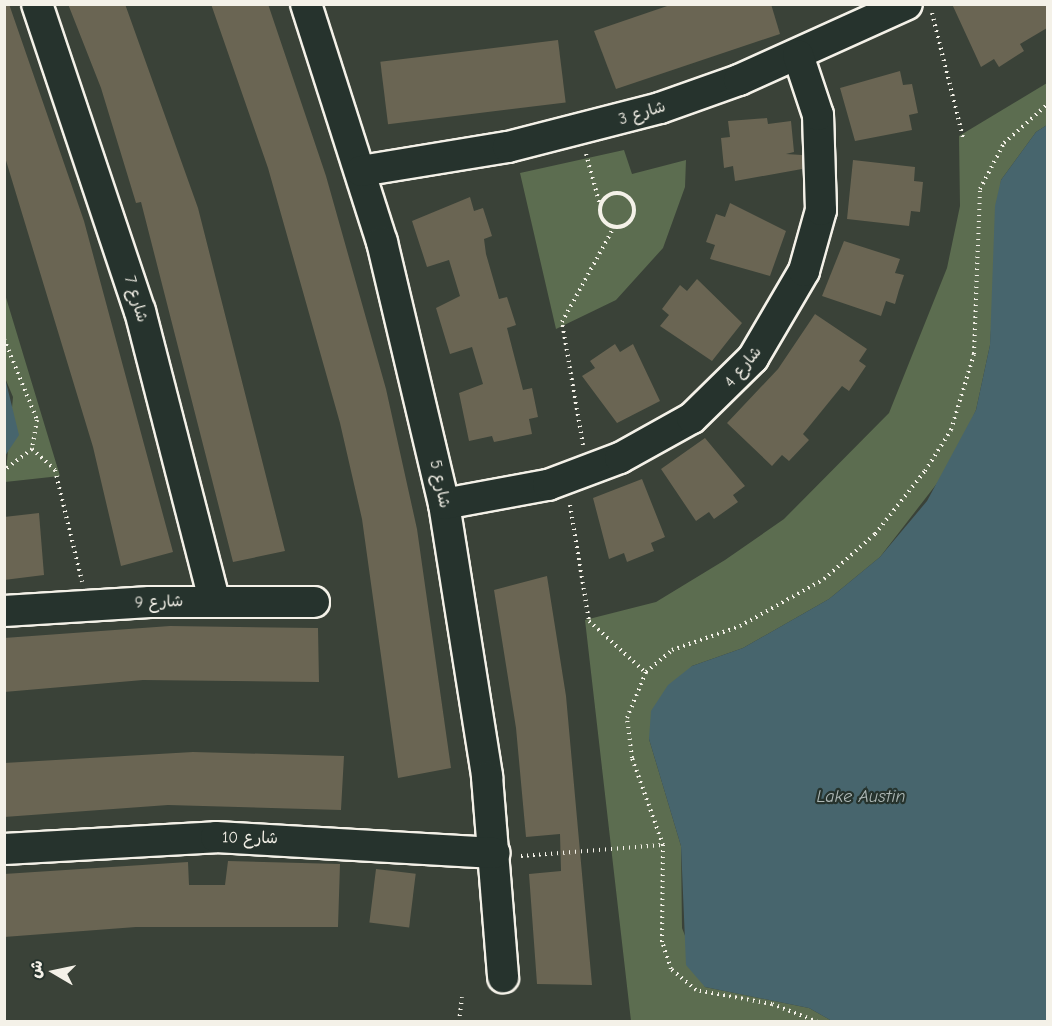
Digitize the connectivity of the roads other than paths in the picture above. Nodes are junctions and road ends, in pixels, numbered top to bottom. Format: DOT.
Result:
graph roads {
  1 [pos="37,4"];
  2 [pos="306,4"];
  3 [pos="907,4"];
  4 [pos="798,55"];
  5 [pos="361,171"];
  6 [pos="444,504"];
  7 [pos="214,600"];
  8 [pos="314,602"];
  9 [pos="4,611"];
  10 [pos="4,849"];
  11 [pos="495,853"];
  12 [pos="503,977"];
  1 -- 7 [label="street, شارع 7"];
  2 -- 5 [label="street, شارع 5"];
  3 -- 4 [label="street, شارع 3"];
  4 -- 5 [label="street, شارع 3"];
  4 -- 6 [label="street, شارع 4"];
  5 -- 6 [label="street, شارع 5"];
  6 -- 11 [label="street, شارع 5"];
  7 -- 8 [label="street, شارع 9"];
  7 -- 9 [label="street, شارع 9"];
  10 -- 11 [label="street, شارع 10"];
  11 -- 12 [label="street, شارع 5"];
}
